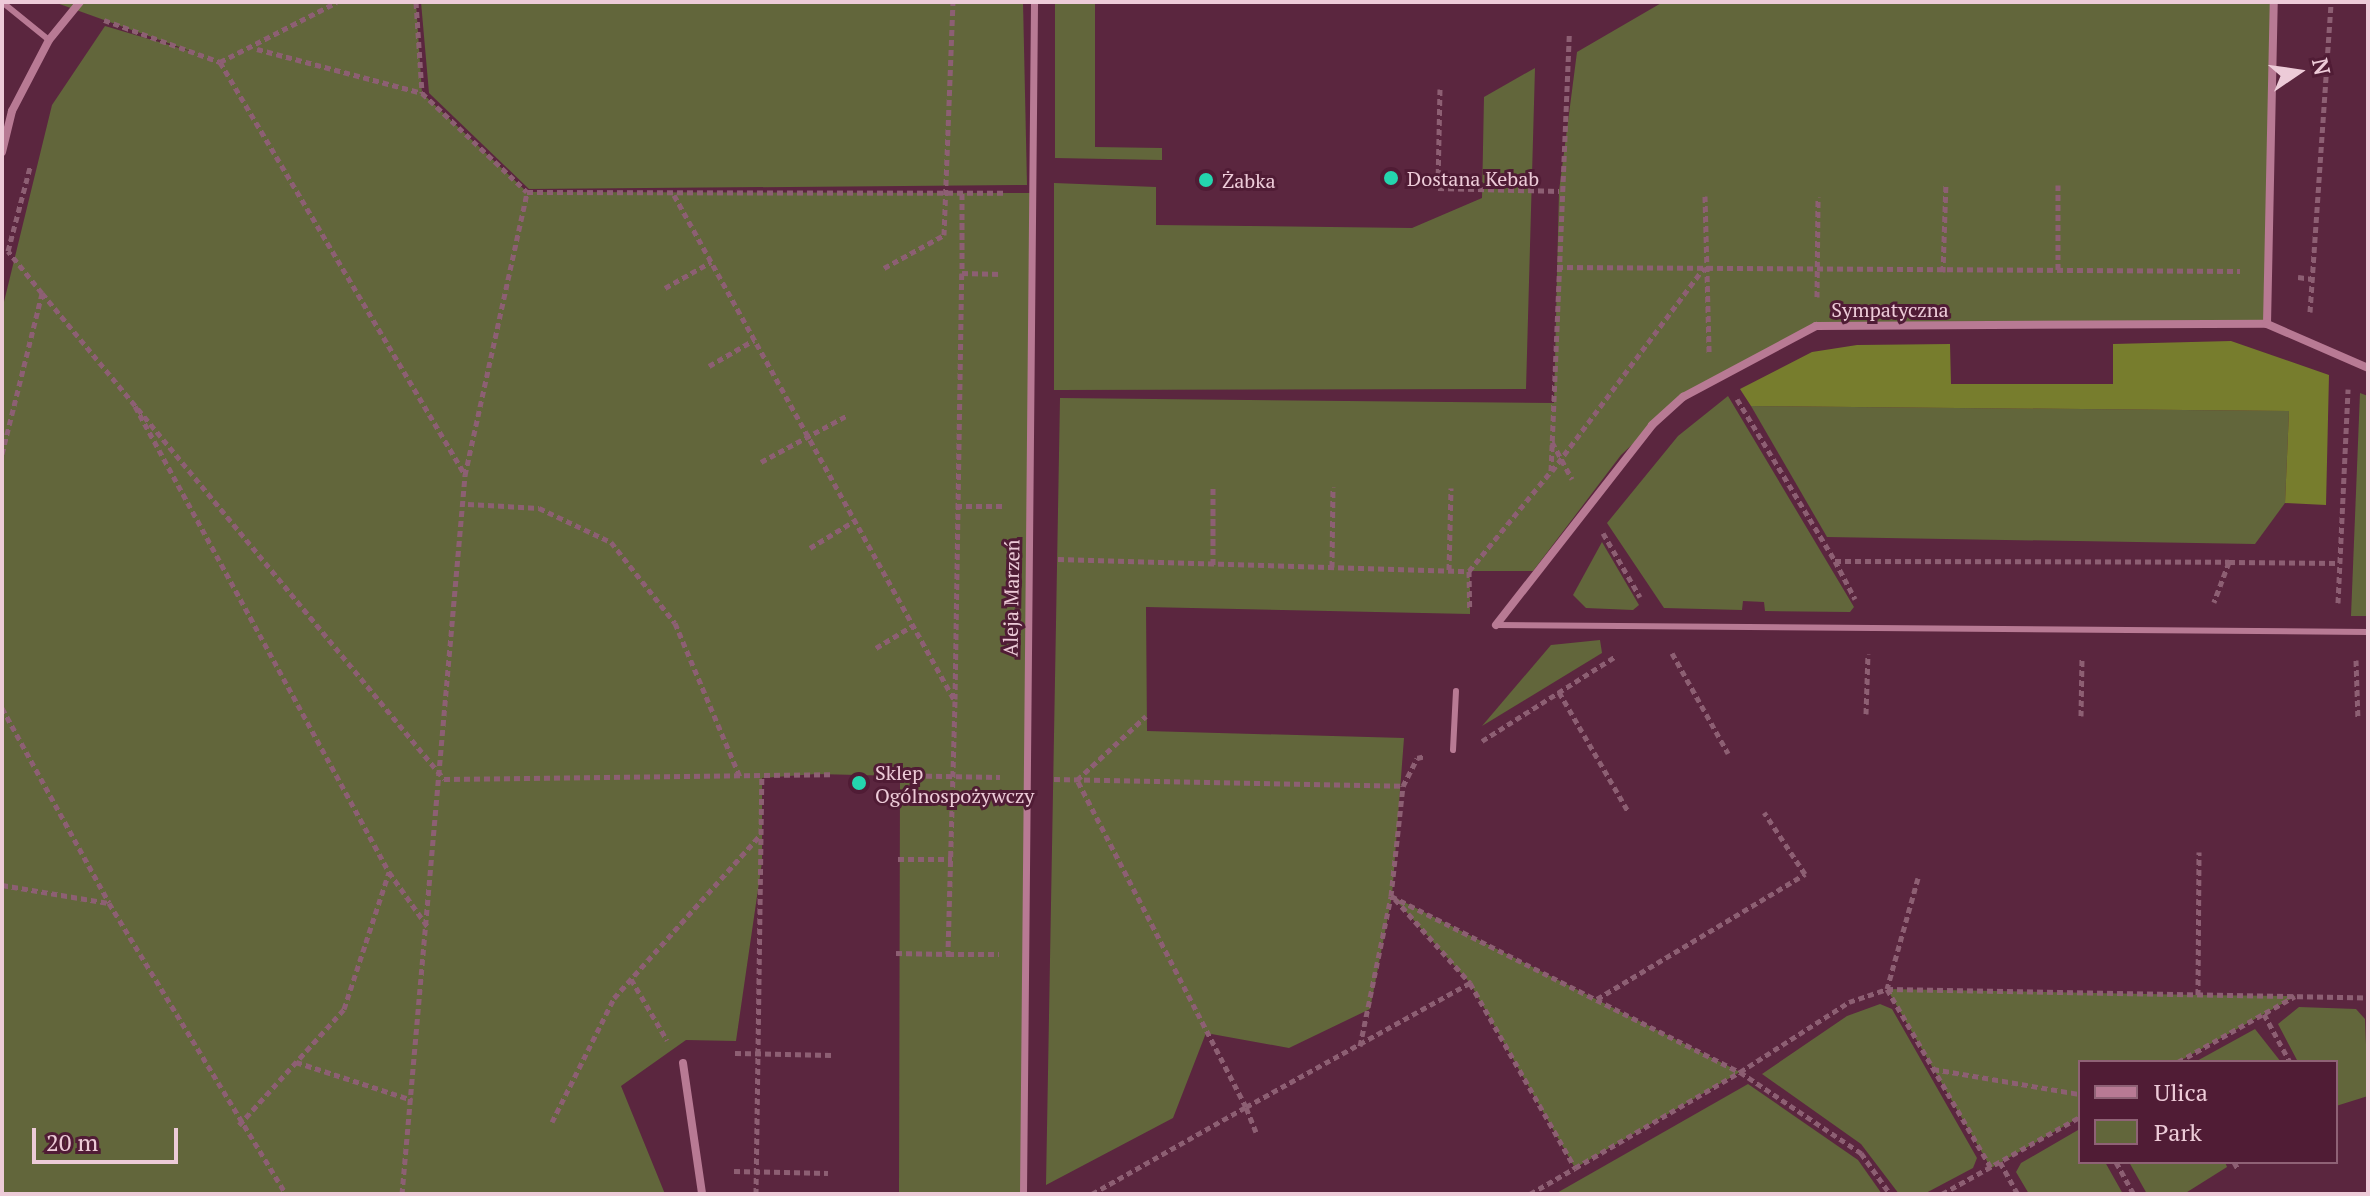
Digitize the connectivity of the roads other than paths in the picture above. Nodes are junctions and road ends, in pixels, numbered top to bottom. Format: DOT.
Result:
graph roads {
  1 [pos="2,2"];
  2 [pos="80,2"];
  3 [pos="1034,2"];
  4 [pos="2274,2"];
  5 [pos="49,40"];
  6 [pos="2,152"];
  7 [pos="2267,324"];
  8 [pos="2368,368"];
  9 [pos="1496,625"];
  10 [pos="2368,632"];
  11 [pos="1456,691"];
  12 [pos="1453,750"];
  13 [pos="683,1063"];
  14 [pos="702,1194"];
  15 [pos="1023,1194"];
  1 -- 5 [label="lane"];
  2 -- 5 [label="street"];
  3 -- 15 [label="street, Aleja Marzeń"];
  4 -- 7 [label="street"];
  5 -- 6 [label="street"];
  7 -- 8 [label="street, Sympatyczna"];
  7 -- 9 [label="street, Sympatyczna"];
  9 -- 10 [label="lane"];
  11 -- 12 [label="lane"];
  13 -- 14 [label="street"];
}
